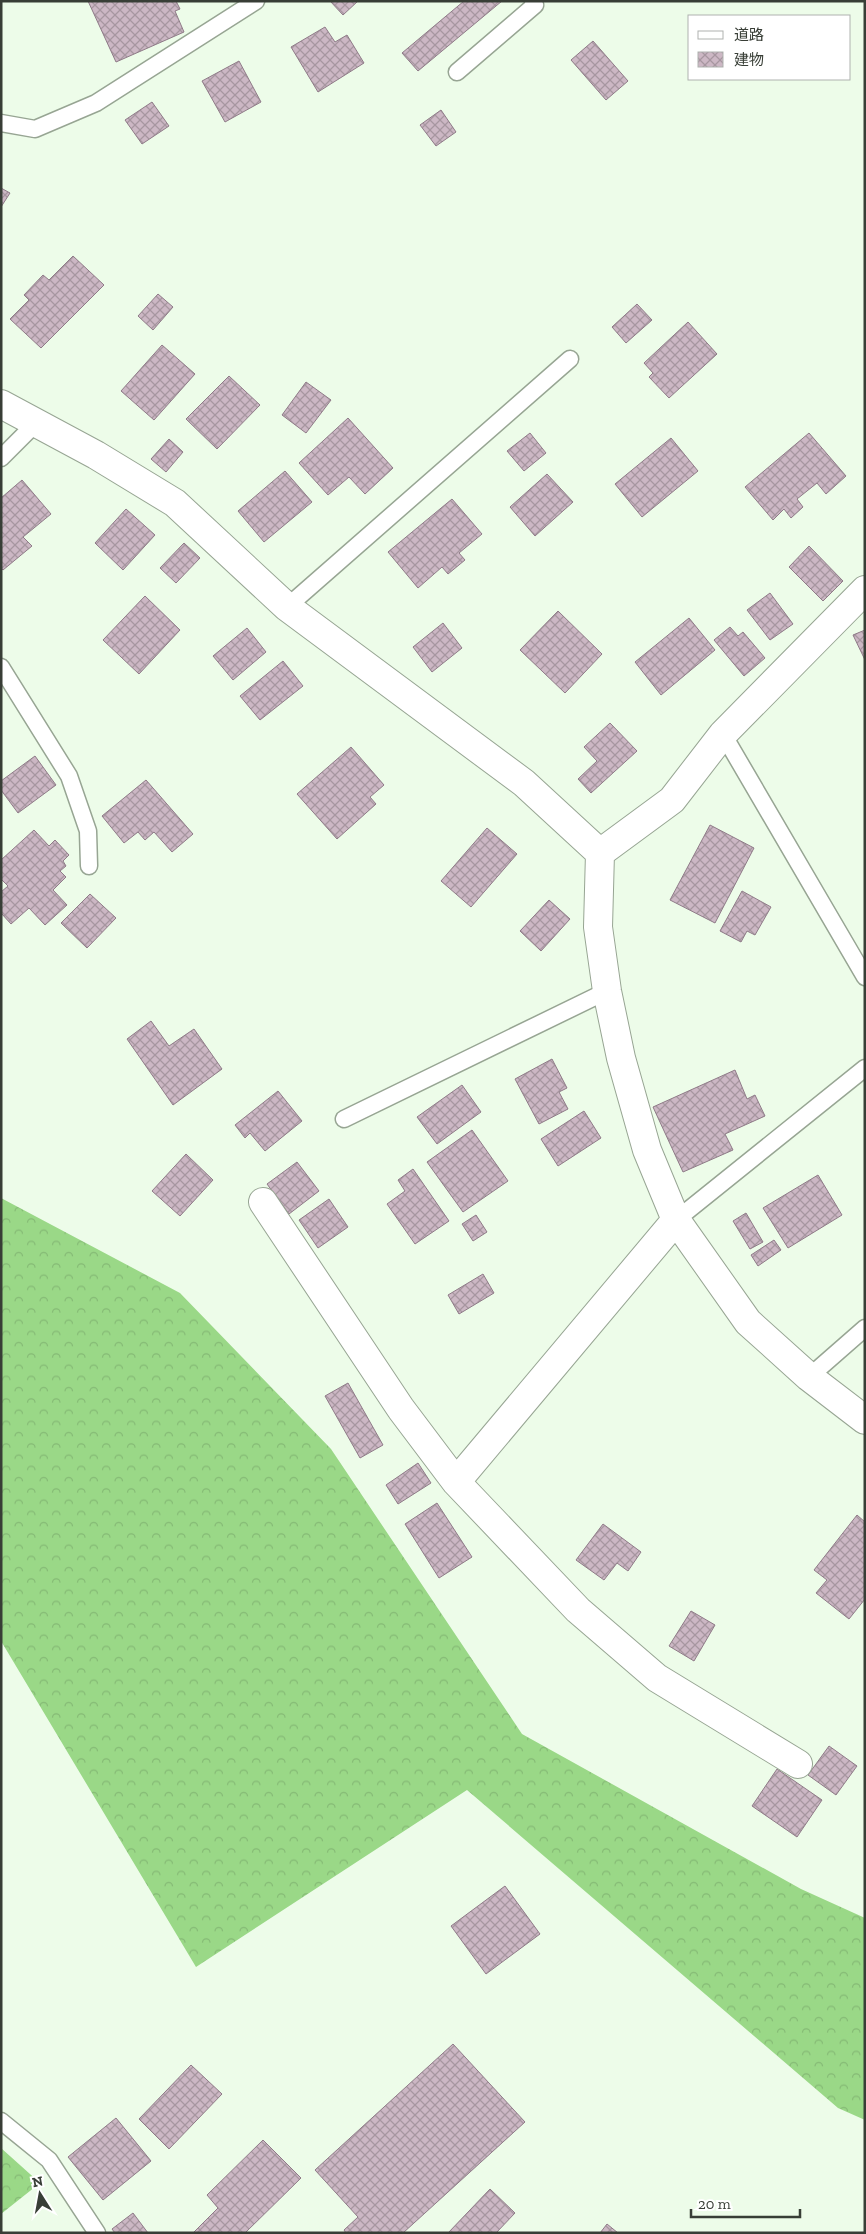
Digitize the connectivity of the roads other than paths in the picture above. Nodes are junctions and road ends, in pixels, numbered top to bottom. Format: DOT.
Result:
graph roads {
  1 [pos="256,1"];
  2 [pos="533,1"];
  3 [pos="457,72"];
  4 [pos="1,122"];
  5 [pos="570,359"];
  6 [pos="1,404"];
  7 [pos="36,423"];
  8 [pos="1,458"];
  9 [pos="865,590"];
  10 [pos="287,607"];
  11 [pos="1,668"];
  12 [pos="723,734"];
  13 [pos="600,854"];
  14 [pos="89,866"];
  15 [pos="865,977"];
  16 [pos="608,992"];
  17 [pos="865,1068"];
  18 [pos="344,1119"];
  19 [pos="263,1202"];
  20 [pos="676,1220"];
  21 [pos="865,1328"];
  22 [pos="809,1377"];
  23 [pos="865,1420"];
  24 [pos="456,1482"];
  25 [pos="798,1764"];
  26 [pos="1,2121"];
  27 [pos="97,2233"];
  1 -- 4 [label="lane"];
  2 -- 3 [label="lane"];
  5 -- 10 [label="lane"];
  6 -- 7 [label="street"];
  7 -- 8 [label="lane"];
  7 -- 10 [label="street"];
  9 -- 12 [label="street"];
  10 -- 13 [label="street"];
  11 -- 14 [label="lane"];
  12 -- 13 [label="street"];
  12 -- 15 [label="lane"];
  13 -- 16 [label="street"];
  16 -- 18 [label="lane"];
  16 -- 20 [label="street"];
  17 -- 20 [label="lane"];
  19 -- 24 [label="street"];
  20 -- 22 [label="street"];
  20 -- 24 [label="street"];
  21 -- 22 [label="lane"];
  22 -- 23 [label="street"];
  24 -- 25 [label="street"];
  26 -- 27 [label="lane"];
}
